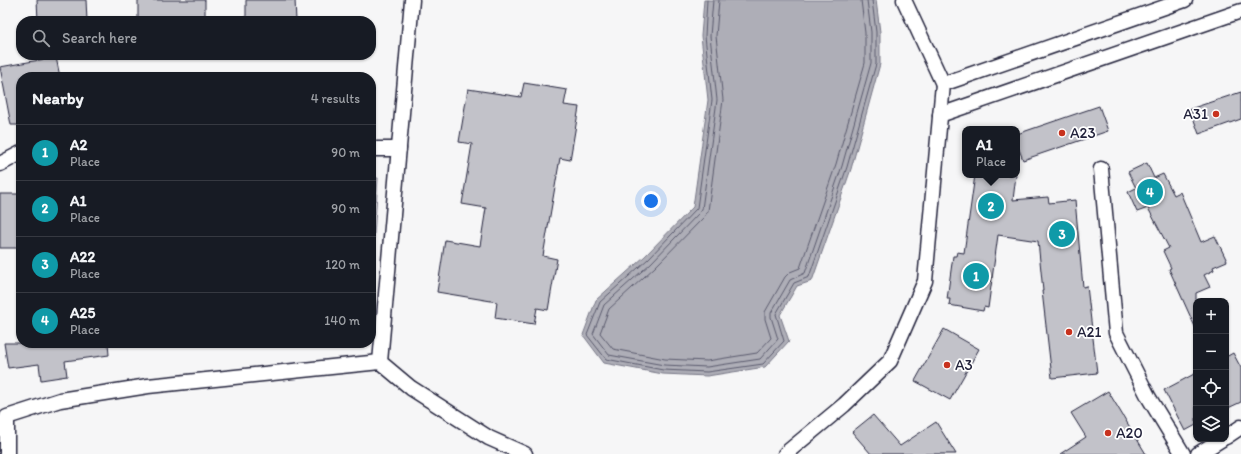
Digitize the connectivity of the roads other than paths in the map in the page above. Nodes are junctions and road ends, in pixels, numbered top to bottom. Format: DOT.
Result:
graph roads {
  1 [pos="412,0"];
  2 [pos="904,0"];
  3 [pos="1185,0"];
  4 [pos="1241,11"];
  5 [pos="942,84"];
  6 [pos="940,115"];
  7 [pos="376,149"];
  8 [pos="399,149"];
  9 [pos="16,156"];
  10 [pos="0,164"];
  11 [pos="1101,169"];
  12 [pos="380,362"];
  13 [pos="1241,427"];
  14 [pos="1229,434"];
  15 [pos="1217,442"];
  16 [pos="7,454"];
  17 [pos="525,454"];
  18 [pos="786,454"];
  19 [pos="1183,454"];
  20 [pos="1198,454"];
  1 -- 8 [label="lane"];
  2 -- 5 [label="lane"];
  3 -- 5 [label="lane"];
  4 -- 6 [label="lane"];
  5 -- 6 [label="lane"];
  6 -- 18 [label="lane"];
  7 -- 8 [label="lane"];
  8 -- 12 [label="lane"];
  9 -- 10 [label="lane"];
  11 -- 19 [label="lane"];
  12 -- 16 [label="lane"];
  12 -- 17 [label="lane"];
  13 -- 14 [label="lane"];
  15 -- 20 [label="lane"];
}
